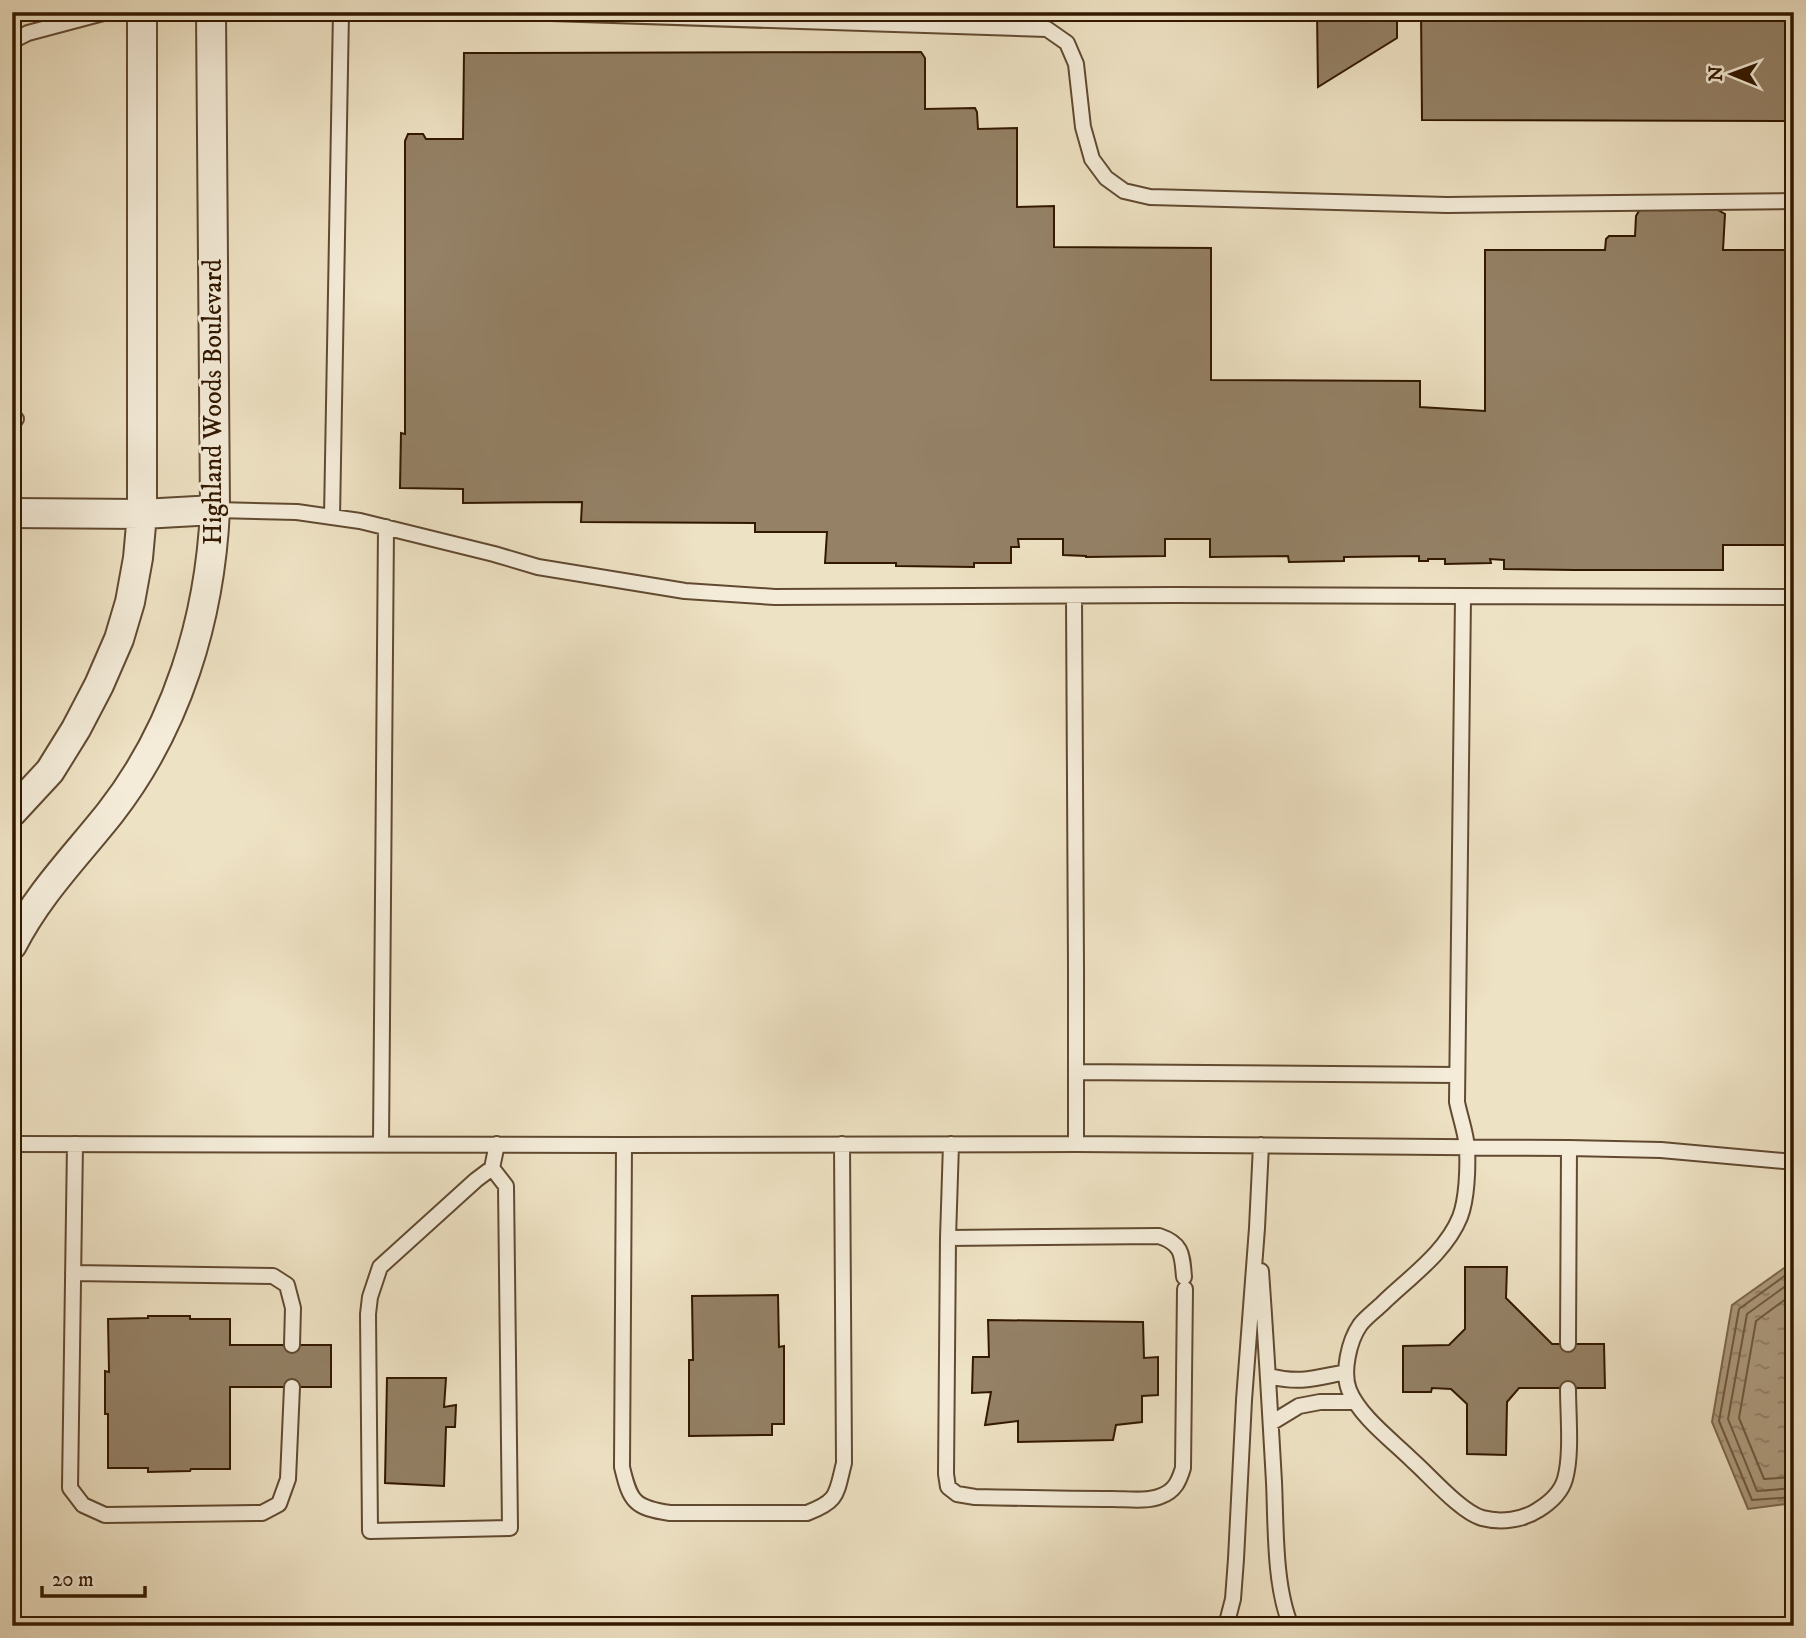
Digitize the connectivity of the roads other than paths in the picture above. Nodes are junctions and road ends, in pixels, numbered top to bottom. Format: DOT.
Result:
graph roads {
  1 [pos="107,12"];
  2 [pos="142,12"];
  3 [pos="211,12"];
  4 [pos="341,12"];
  5 [pos="520,12"];
  6 [pos="12,41"];
  7 [pos="1794,201"];
  8 [pos="215,510"];
  9 [pos="12,513"];
  10 [pos="142,514"];
  11 [pos="332,517"];
  12 [pos="386,527"];
  13 [pos="1074,596"];
  14 [pos="1463,597"];
  15 [pos="1794,597"];
  16 [pos="12,812"];
  17 [pos="12,945"];
  18 [pos="1076,1072"];
  19 [pos="1457,1075"];
  20 [pos="951,1143"];
  21 [pos="12,1144"];
  22 [pos="75,1144"];
  23 [pos="381,1144"];
  24 [pos="497,1144"];
  25 [pos="842,1144"];
  26 [pos="1076,1144"];
  27 [pos="624,1145"];
  28 [pos="1261,1145"];
  29 [pos="1467,1147"];
  30 [pos="1569,1148"];
  31 [pos="1794,1161"];
  32 [pos="492,1168"];
  33 [pos="1257,1228"];
  34 [pos="948,1238"];
  35 [pos="73,1273"];
  36 [pos="1568,1344"];
  37 [pos="292,1345"];
  38 [pos="1346,1372"];
  39 [pos="1269,1376"];
  40 [pos="292,1387"];
  41 [pos="1568,1389"];
  42 [pos="1355,1402"];
  43 [pos="1271,1423"];
  44 [pos="1226,1626"];
  45 [pos="1291,1626"];
  1 -- 6 [label="lane"];
  2 -- 10 [label="street"];
  3 -- 8 [label="street, Highland Woods Boulevard"];
  4 -- 11 [label="lane"];
  5 -- 7 [label="lane"];
  8 -- 10 [label="street"];
  8 -- 11 [label="lane"];
  8 -- 17 [label="street, Highland Woods Boulevard"];
  9 -- 10 [label="street"];
  10 -- 16 [label="street"];
  11 -- 12 [label="lane"];
  12 -- 13 [label="lane"];
  12 -- 23 [label="lane"];
  13 -- 14 [label="lane"];
  13 -- 18 [label="lane"];
  14 -- 15 [label="lane"];
  14 -- 19 [label="lane"];
  18 -- 19 [label="lane"];
  18 -- 26 [label="lane"];
  19 -- 29 [label="lane"];
  20 -- 25 [label="lane"];
  20 -- 26 [label="lane"];
  20 -- 34 [label="lane"];
  21 -- 22 [label="lane"];
  22 -- 23 [label="lane"];
  22 -- 35 [label="lane"];
  23 -- 24 [label="lane"];
  24 -- 27 [label="lane"];
  24 -- 32 [label="lane"];
  25 -- 27 [label="lane"];
  25 -- 27 [label="lane"];
  26 -- 28 [label="lane"];
  28 -- 29 [label="lane"];
  28 -- 33 [label="lane"];
  29 -- 30 [label="lane"];
  29 -- 38 [label="lane"];
  30 -- 31 [label="lane"];
  30 -- 36 [label="lane"];
  32 -- 32 [label="lane"];
  33 -- 39 [label="lane"];
  33 -- 44 [label="lane"];
  34 -- 34 [label="lane"];
  35 -- 37 [label="lane"];
  35 -- 40 [label="lane"];
  38 -- 39 [label="lane"];
  38 -- 42 [label="lane"];
  39 -- 43 [label="lane"];
  41 -- 42 [label="lane"];
  42 -- 43 [label="lane"];
  43 -- 45 [label="lane"];
}
